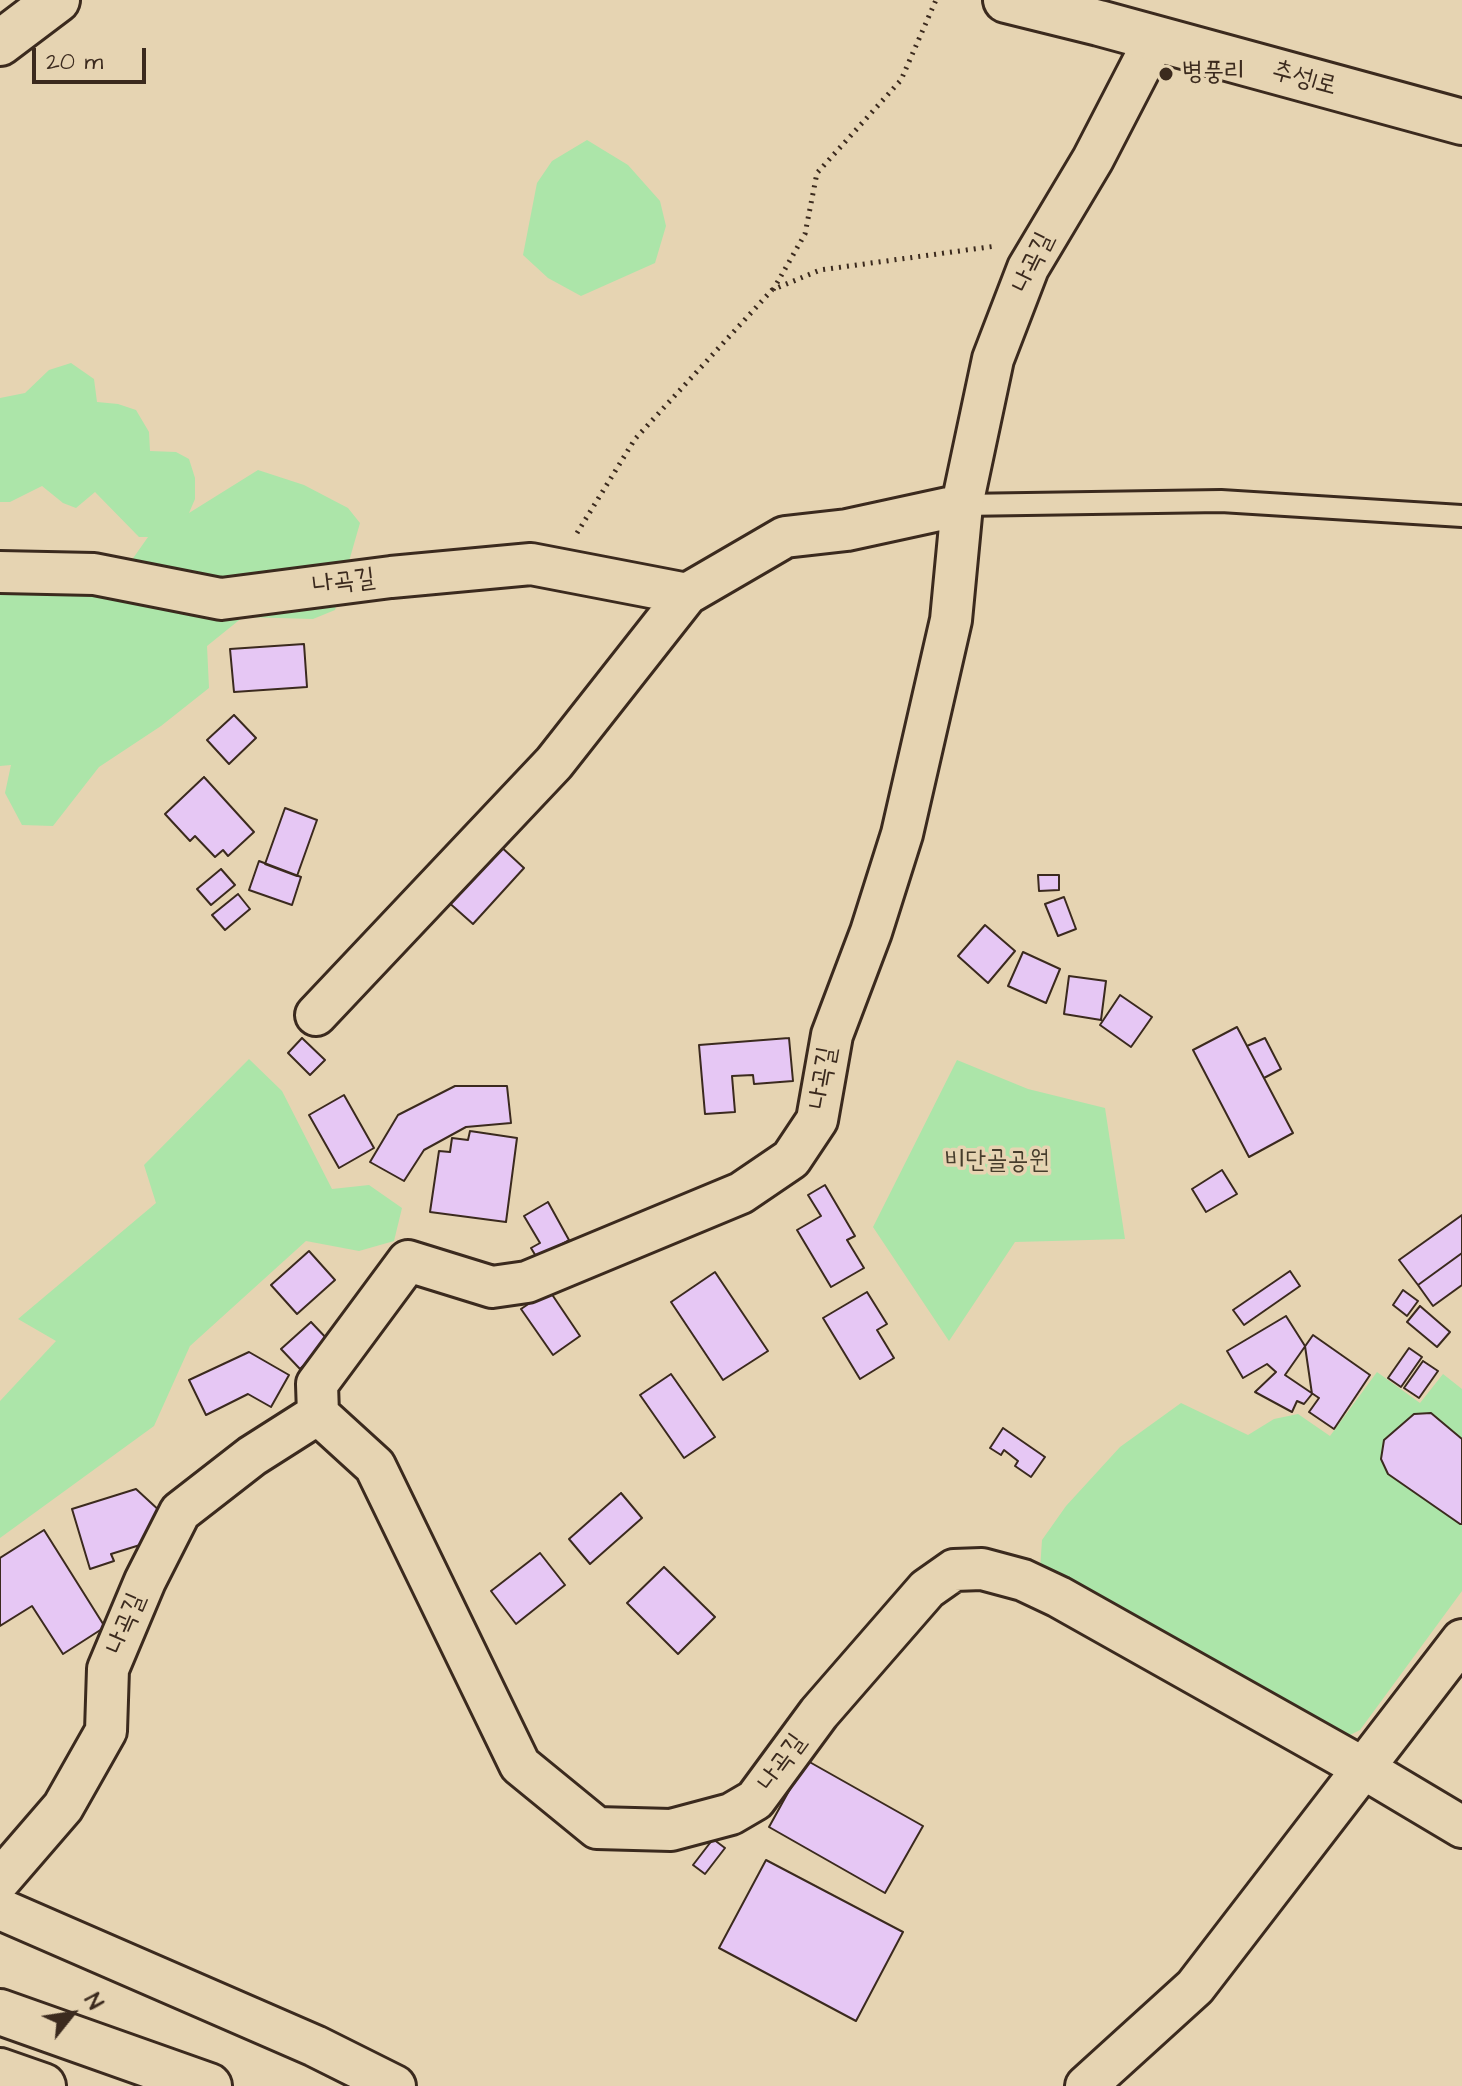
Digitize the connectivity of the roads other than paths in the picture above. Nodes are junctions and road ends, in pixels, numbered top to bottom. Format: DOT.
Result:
graph roads {
  1 [pos="57,0"];
  2 [pos="1006,0"];
  3 [pos="1098,11"];
  4 [pos="1155,39"];
  5 [pos="0,43"];
  6 [pos="1462,122"];
  7 [pos="962,505"];
  8 [pos="1462,516"];
  9 [pos="0,572"];
  10 [pos="687,594"];
  11 [pos="316,1015"];
  12 [pos="318,1414"];
  13 [pos="1462,1640"];
  14 [pos="1363,1768"];
  15 [pos="1462,1827"];
  16 [pos="0,1880"];
  17 [pos="0,1909"];
  18 [pos="0,2012"];
  19 [pos="0,2071"];
  20 [pos="43,2086"];
  21 [pos="209,2086"];
  22 [pos="395,2086"];
  23 [pos="1086,2086"];
  1 -- 5 [label="street"];
  2 -- 3 [label="street, 추성1로"];
  3 -- 4 [label="street, 추성1로"];
  4 -- 6 [label="street, 추성1로"];
  4 -- 7 [label="street, 나곡길"];
  7 -- 8 [label="lane"];
  7 -- 10 [label="street"];
  7 -- 12 [label="street, 나곡길"];
  9 -- 10 [label="street, 나곡길"];
  10 -- 11 [label="street"];
  12 -- 14 [label="street, 나곡길"];
  12 -- 16 [label="street, 나곡길"];
  13 -- 14 [label="street"];
  14 -- 15 [label="street, 나곡길"];
  14 -- 23 [label="street"];
  17 -- 22 [label="street"];
  18 -- 21 [label="street"];
  19 -- 20 [label="street"];
}
